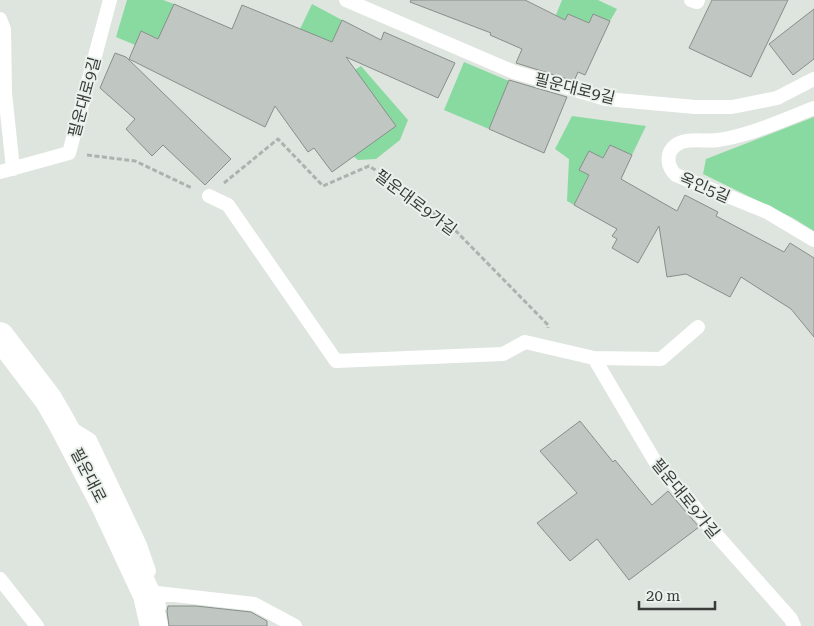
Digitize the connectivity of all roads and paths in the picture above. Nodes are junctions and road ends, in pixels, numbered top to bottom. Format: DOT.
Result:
graph roads {
  1 [pos="110,0"];
  2 [pos="346,0"];
  3 [pos="691,0"];
  4 [pos="698,0"];
  5 [pos="0,19"];
  6 [pos="814,79"];
  7 [pos="814,108"];
  8 [pos="69,153"];
  9 [pos="6,171"];
  10 [pos="209,196"];
  11 [pos="814,240"];
  12 [pos="698,327"];
  13 [pos="0,336"];
  14 [pos="544,347"];
  15 [pos="594,358"];
  16 [pos="62,423"];
  17 [pos="0,579"];
  18 [pos="157,593"];
  19 [pos="37,626"];
  20 [pos="154,626"];
  21 [pos="163,626"];
  22 [pos="295,626"];
  23 [pos="794,626"];
  1 -- 8 [label="lane, 필운대로9길"];
  2 -- 6 [label="lane, 필운대로9길"];
  3 -- 4 [label="lane"];
  5 -- 9 [label="lane"];
  7 -- 11 [label="lane, 옥인5길"];
  8 -- 9 [label="lane, 필운대로9길"];
  8 -- 10 [label="path"];
  10 -- 14 [label="lane"];
  10 -- 14 [label="path, 필운대로9가길"];
  12 -- 15 [label="lane"];
  13 -- 16 [label="street, 필운대로"];
  14 -- 15 [label="lane"];
  15 -- 23 [label="lane, 필운대로9가길"];
  16 -- 18 [label="lane"];
  16 -- 20 [label="street, 필운대로"];
  17 -- 19 [label="lane"];
  18 -- 21 [label="lane"];
  18 -- 22 [label="lane"];
}
